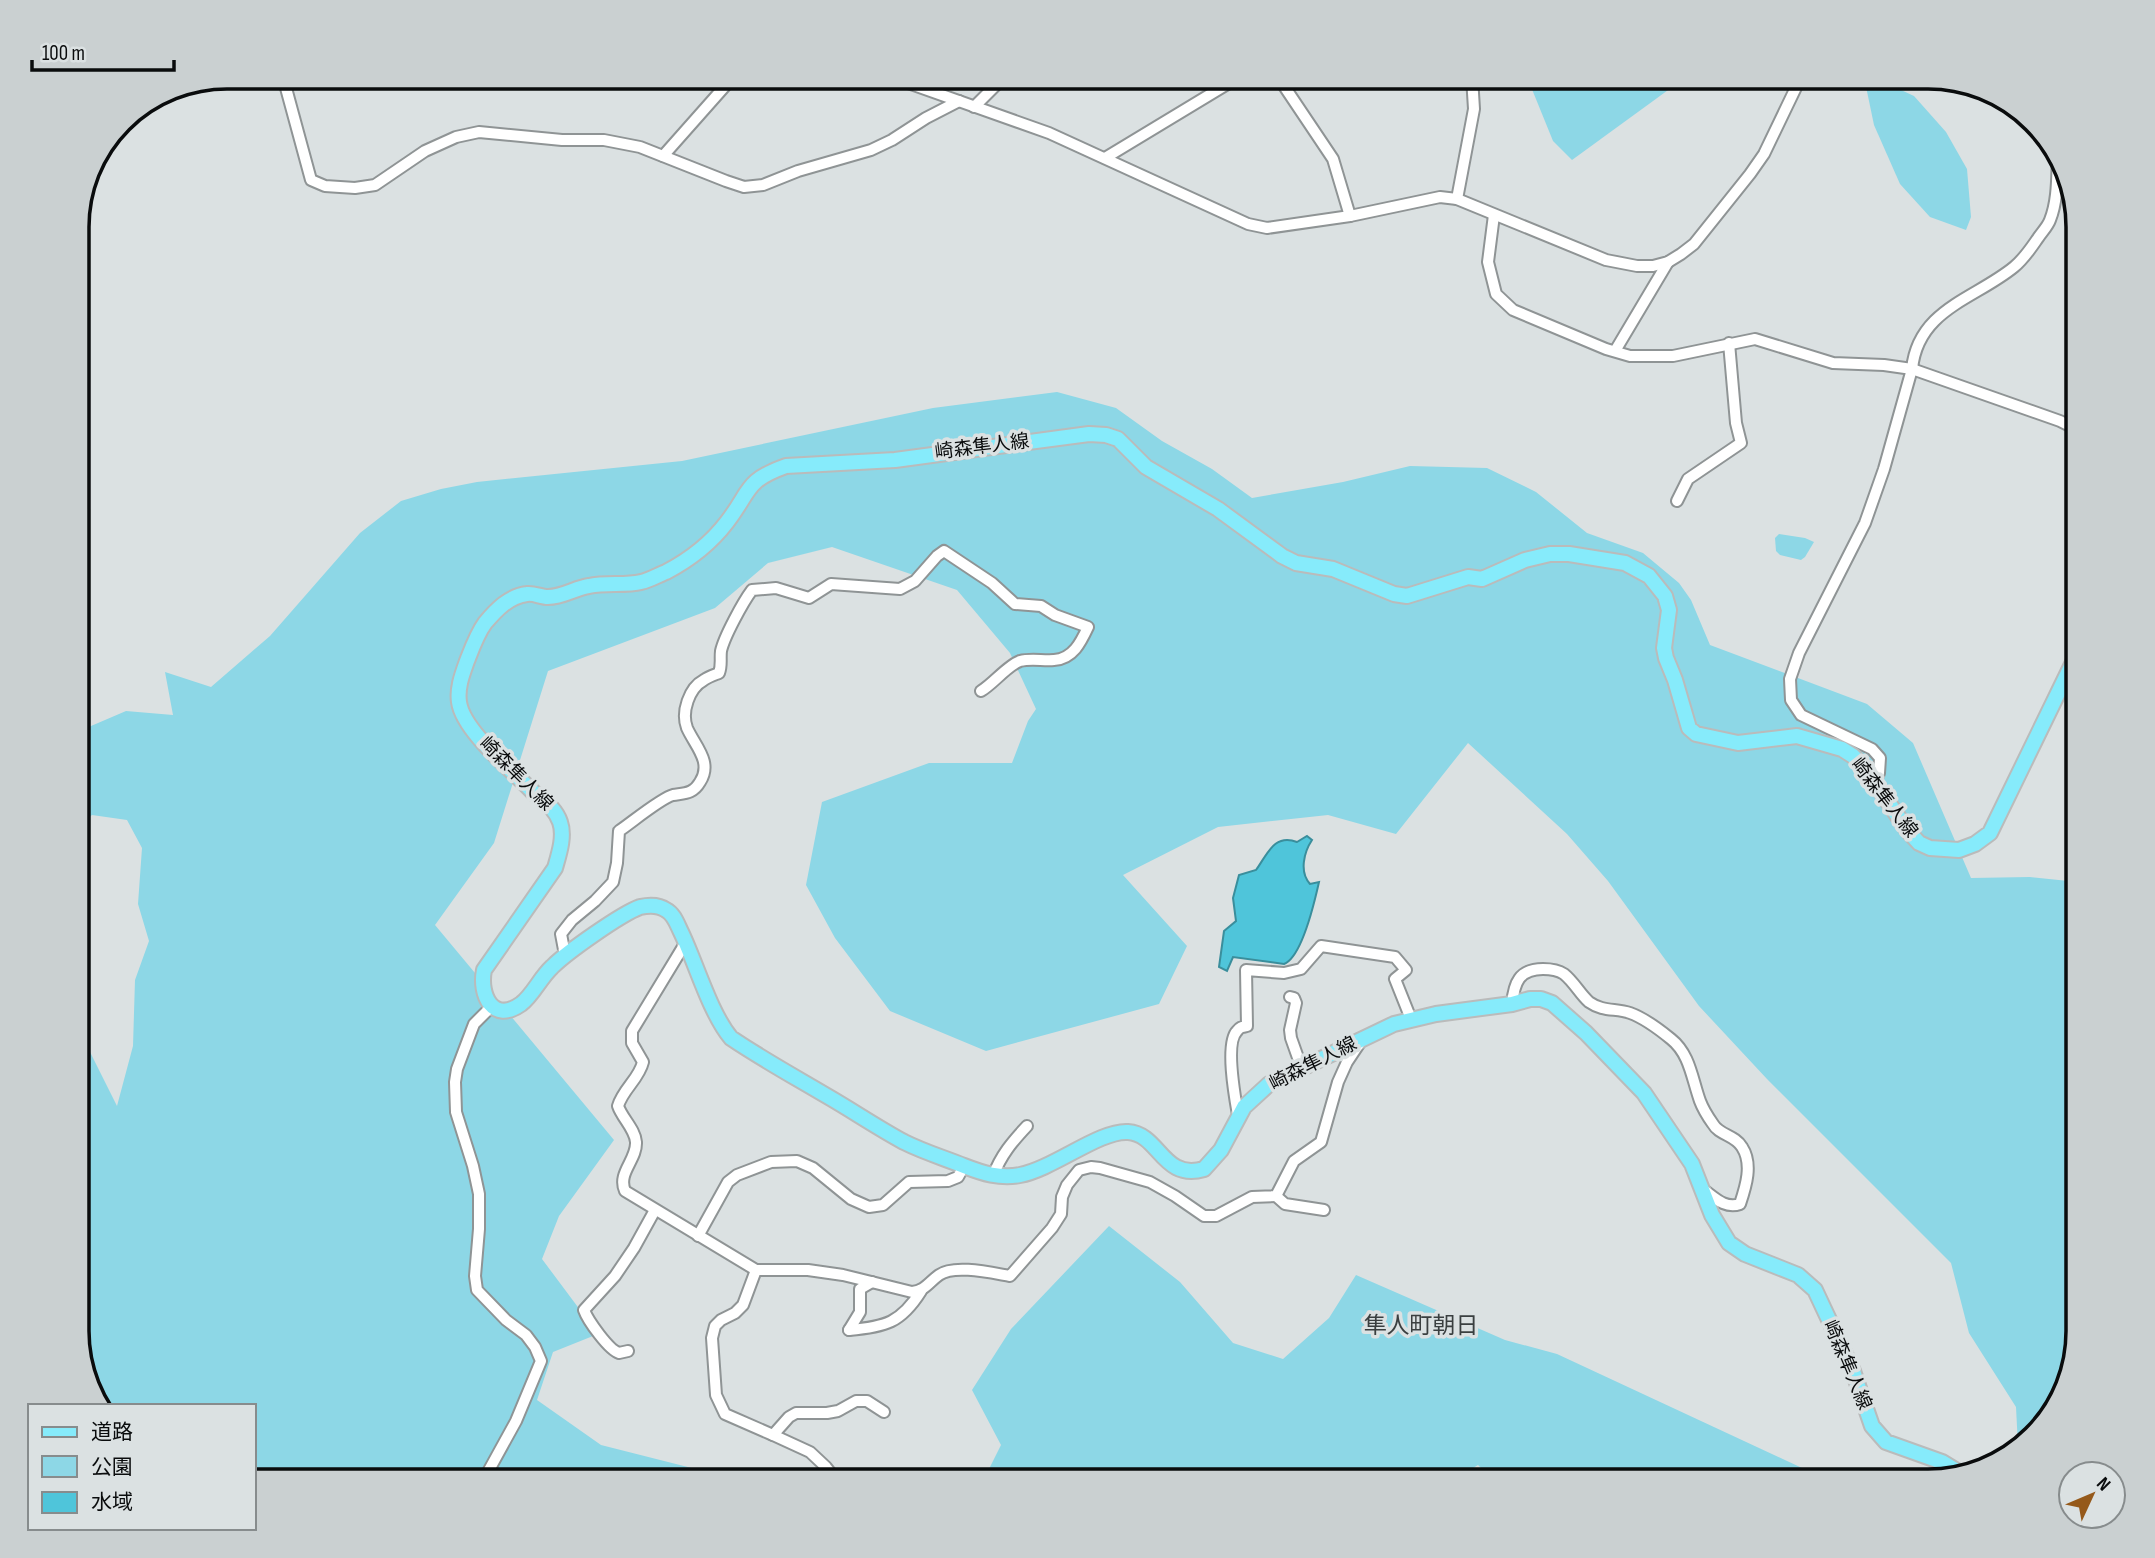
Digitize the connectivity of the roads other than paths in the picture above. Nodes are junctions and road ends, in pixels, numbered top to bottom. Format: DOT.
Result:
graph roads {
  1 [pos="1218,89"];
  2 [pos="1286,89"];
  3 [pos="1473,89"];
  4 [pos="1795,89"];
  5 [pos="287,90"];
  6 [pos="722,90"];
  7 [pos="927,90"];
  8 [pos="991,90"];
  9 [pos="959,101"];
  10 [pos="974,107"];
  11 [pos="663,156"];
  12 [pos="1105,158"];
  13 [pos="2056,178"];
  14 [pos="1457,199"];
  15 [pos="1493,215"];
  16 [pos="1350,216"];
  17 [pos="1668,262"];
  18 [pos="1729,343"];
  19 [pos="1615,351"];
  20 [pos="1912,369"];
  21 [pos="2066,424"];
  22 [pos="1677,501"];
  23 [pos="2066,677"];
  24 [pos="981,691"];
  25 [pos="1874,783"];
  26 [pos="686,942"];
  27 [pos="565,955"];
  28 [pos="1290,997"];
  29 [pos="1512,1004"];
  30 [pos="492,1006"];
  31 [pos="1411,1019"];
  32 [pos="1361,1041"];
  33 [pos="1301,1069"];
  34 [pos="1238,1115"];
  35 [pos="1027,1126"];
  36 [pos="964,1166"];
  37 [pos="993,1176"];
  38 [pos="1704,1189"];
  39 [pos="1276,1196"];
  40 [pos="655,1210"];
  41 [pos="1324,1210"];
  42 [pos="698,1236"];
  43 [pos="756,1270"];
  44 [pos="872,1282"];
  45 [pos="921,1291"];
  46 [pos="628,1351"];
  47 [pos="884,1412"];
  48 [pos="773,1435"];
  49 [pos="1950,1467"];
  50 [pos="490,1469"];
  51 [pos="829,1469"];
  1 -- 12 [label="street"];
  2 -- 16 [label="street"];
  3 -- 14 [label="street"];
  4 -- 17 [label="street"];
  5 -- 11 [label="street"];
  6 -- 11 [label="street"];
  7 -- 9 [label="street"];
  8 -- 10 [label="street"];
  9 -- 10 [label="street"];
  9 -- 11 [label="street"];
  10 -- 12 [label="street"];
  12 -- 16 [label="street"];
  13 -- 20 [label="street"];
  14 -- 15 [label="street"];
  14 -- 16 [label="street"];
  15 -- 17 [label="street"];
  15 -- 19 [label="street"];
  17 -- 19 [label="street"];
  18 -- 19 [label="street"];
  18 -- 20 [label="street"];
  18 -- 22 [label="street"];
  20 -- 21 [label="street"];
  20 -- 25 [label="street"];
  23 -- 25 [label="main road, 崎森隼人線"];
  24 -- 27 [label="street"];
  25 -- 30 [label="main road, 崎森隼人線"];
  26 -- 27 [label="main road, 崎森隼人線"];
  26 -- 36 [label="main road, 崎森隼人線"];
  26 -- 40 [label="street"];
  27 -- 30 [label="main road, 崎森隼人線"];
  28 -- 33 [label="street"];
  29 -- 31 [label="main road, 崎森隼人線"];
  29 -- 38 [label="main road, 崎森隼人線"];
  29 -- 38 [label="street"];
  30 -- 50 [label="street"];
  31 -- 32 [label="main road, 崎森隼人線"];
  31 -- 34 [label="street"];
  32 -- 33 [label="main road, 崎森隼人線"];
  32 -- 39 [label="street"];
  33 -- 34 [label="main road, 崎森隼人線"];
  34 -- 37 [label="main road, 崎森隼人線"];
  35 -- 37 [label="street"];
  36 -- 37 [label="main road, 崎森隼人線"];
  36 -- 42 [label="street"];
  38 -- 49 [label="main road, 崎森隼人線"];
  39 -- 41 [label="street"];
  39 -- 45 [label="street"];
  40 -- 42 [label="street"];
  40 -- 46 [label="street"];
  42 -- 43 [label="street"];
  43 -- 44 [label="street"];
  43 -- 48 [label="street"];
  44 -- 45 [label="street"];
  44 -- 45 [label="street"];
  47 -- 48 [label="street"];
  48 -- 51 [label="street"];
}
